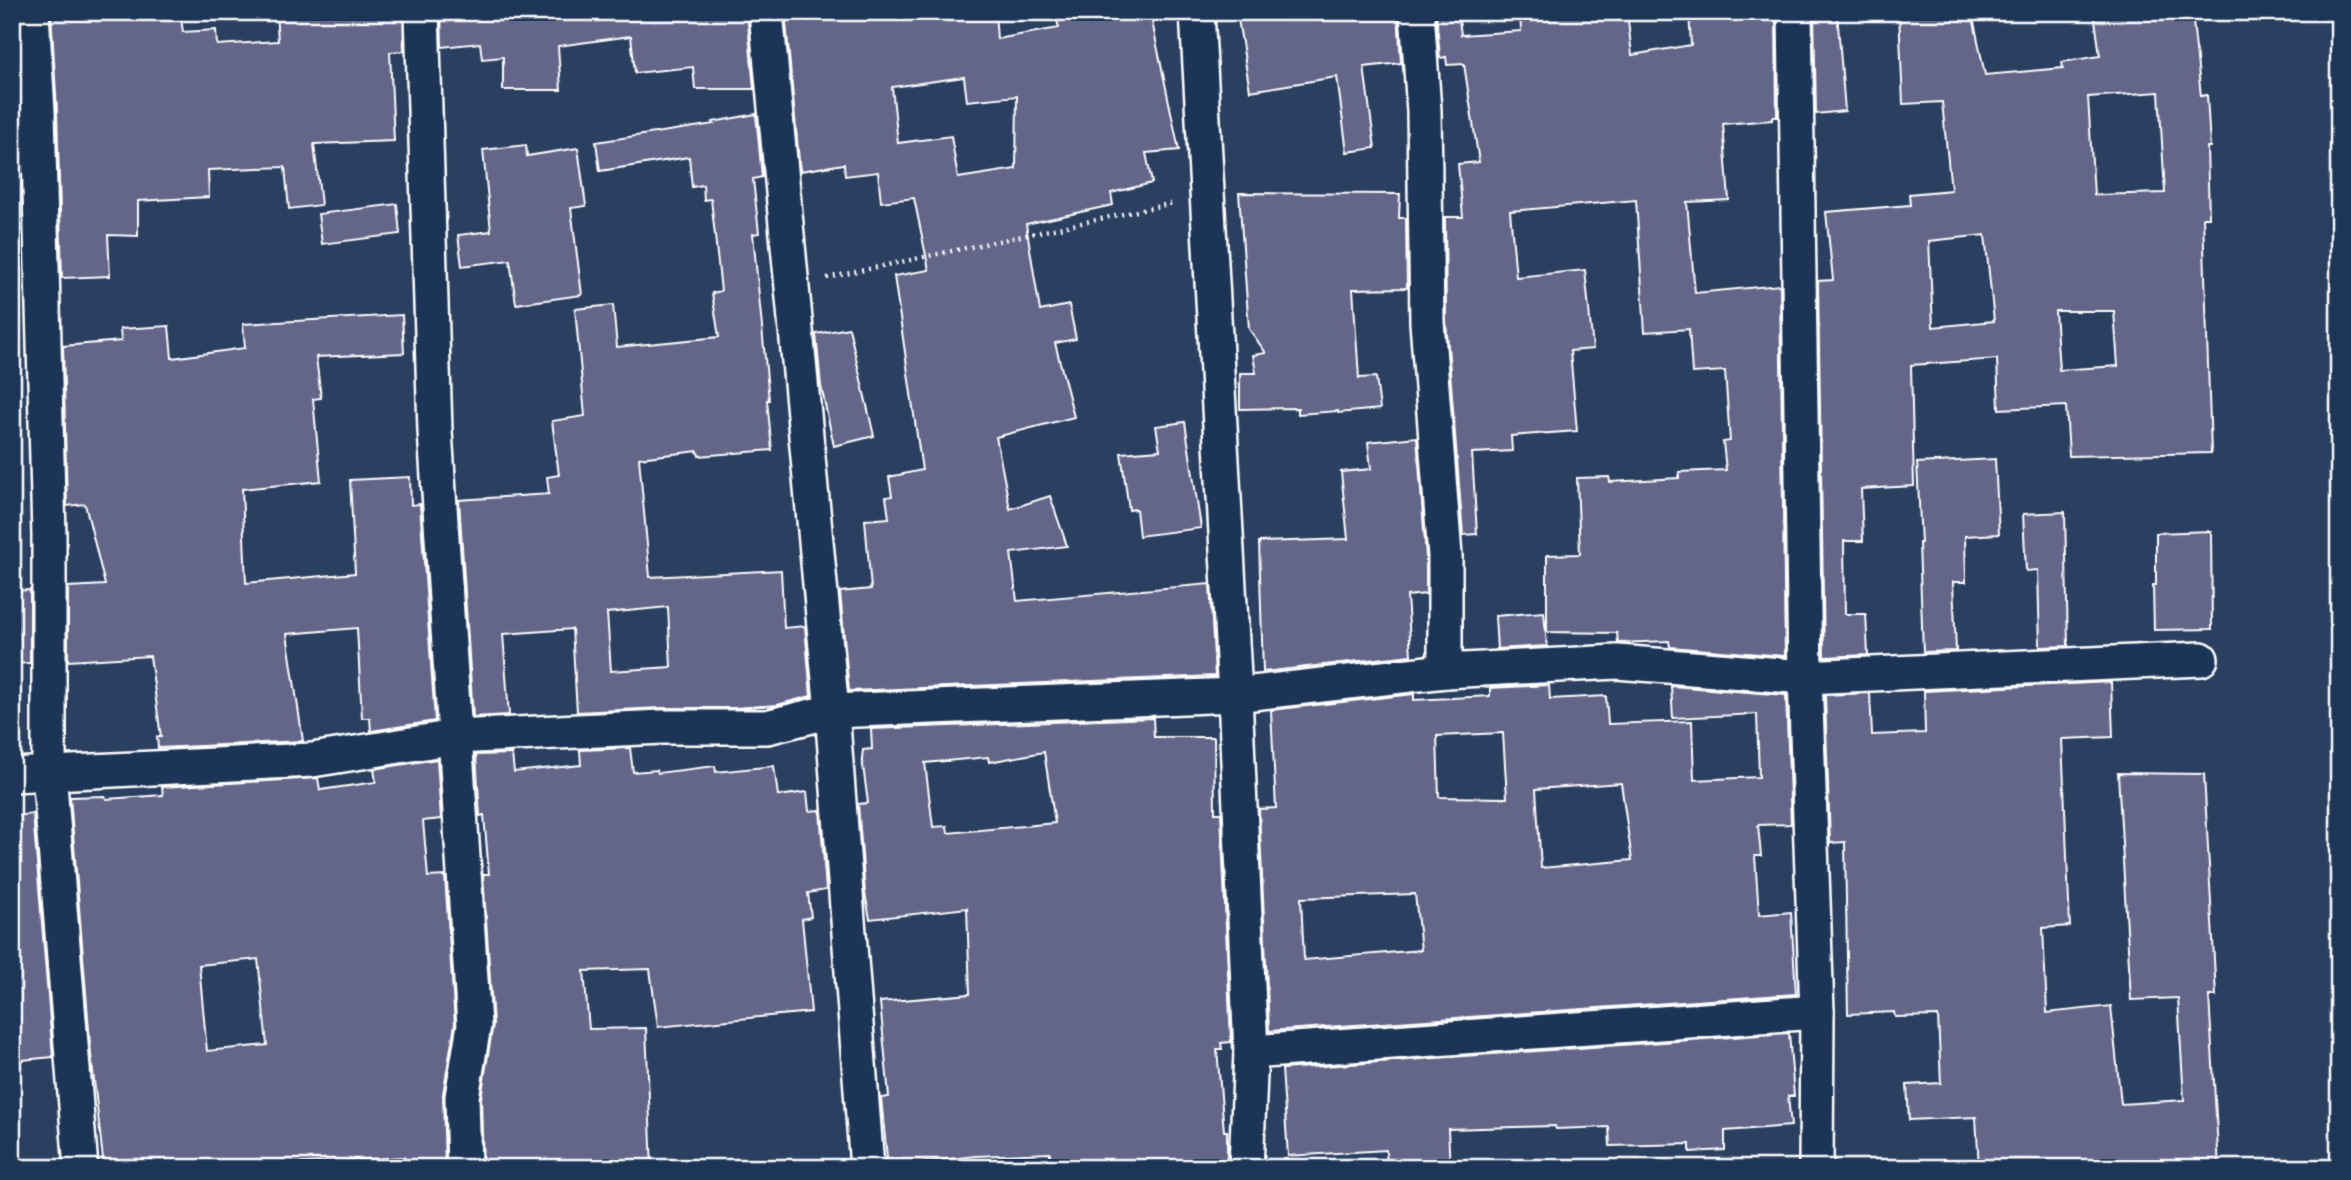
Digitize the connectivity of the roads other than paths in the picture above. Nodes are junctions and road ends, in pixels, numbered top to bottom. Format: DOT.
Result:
graph roads {
  1 [pos="32,12"];
  2 [pos="422,12"];
  3 [pos="766,12"];
  4 [pos="1197,12"];
  5 [pos="1417,12"];
  6 [pos="1795,12"];
  7 [pos="2202,659"];
  8 [pos="1445,671"];
  9 [pos="1805,677"];
  10 [pos="1235,695"];
  11 [pos="831,711"];
  12 [pos="456,737"];
  13 [pos="49,772"];
  14 [pos="12,775"];
  15 [pos="1816,1012"];
  16 [pos="1251,1052"];
  17 [pos="81,1168"];
  18 [pos="464,1168"];
  19 [pos="867,1168"];
  20 [pos="1246,1168"];
  21 [pos="1816,1168"];
  1 -- 13 [label="street"];
  2 -- 12 [label="street"];
  3 -- 11 [label="street"];
  4 -- 10 [label="street"];
  5 -- 8 [label="street"];
  6 -- 9 [label="street"];
  7 -- 9 [label="street"];
  8 -- 9 [label="street"];
  8 -- 10 [label="street"];
  9 -- 15 [label="street"];
  10 -- 11 [label="street"];
  10 -- 16 [label="street"];
  11 -- 12 [label="street"];
  11 -- 19 [label="street"];
  12 -- 13 [label="street"];
  12 -- 18 [label="street"];
  13 -- 14 [label="street"];
  13 -- 17 [label="street"];
  15 -- 16 [label="street"];
  15 -- 21 [label="street"];
  16 -- 20 [label="street"];
}
